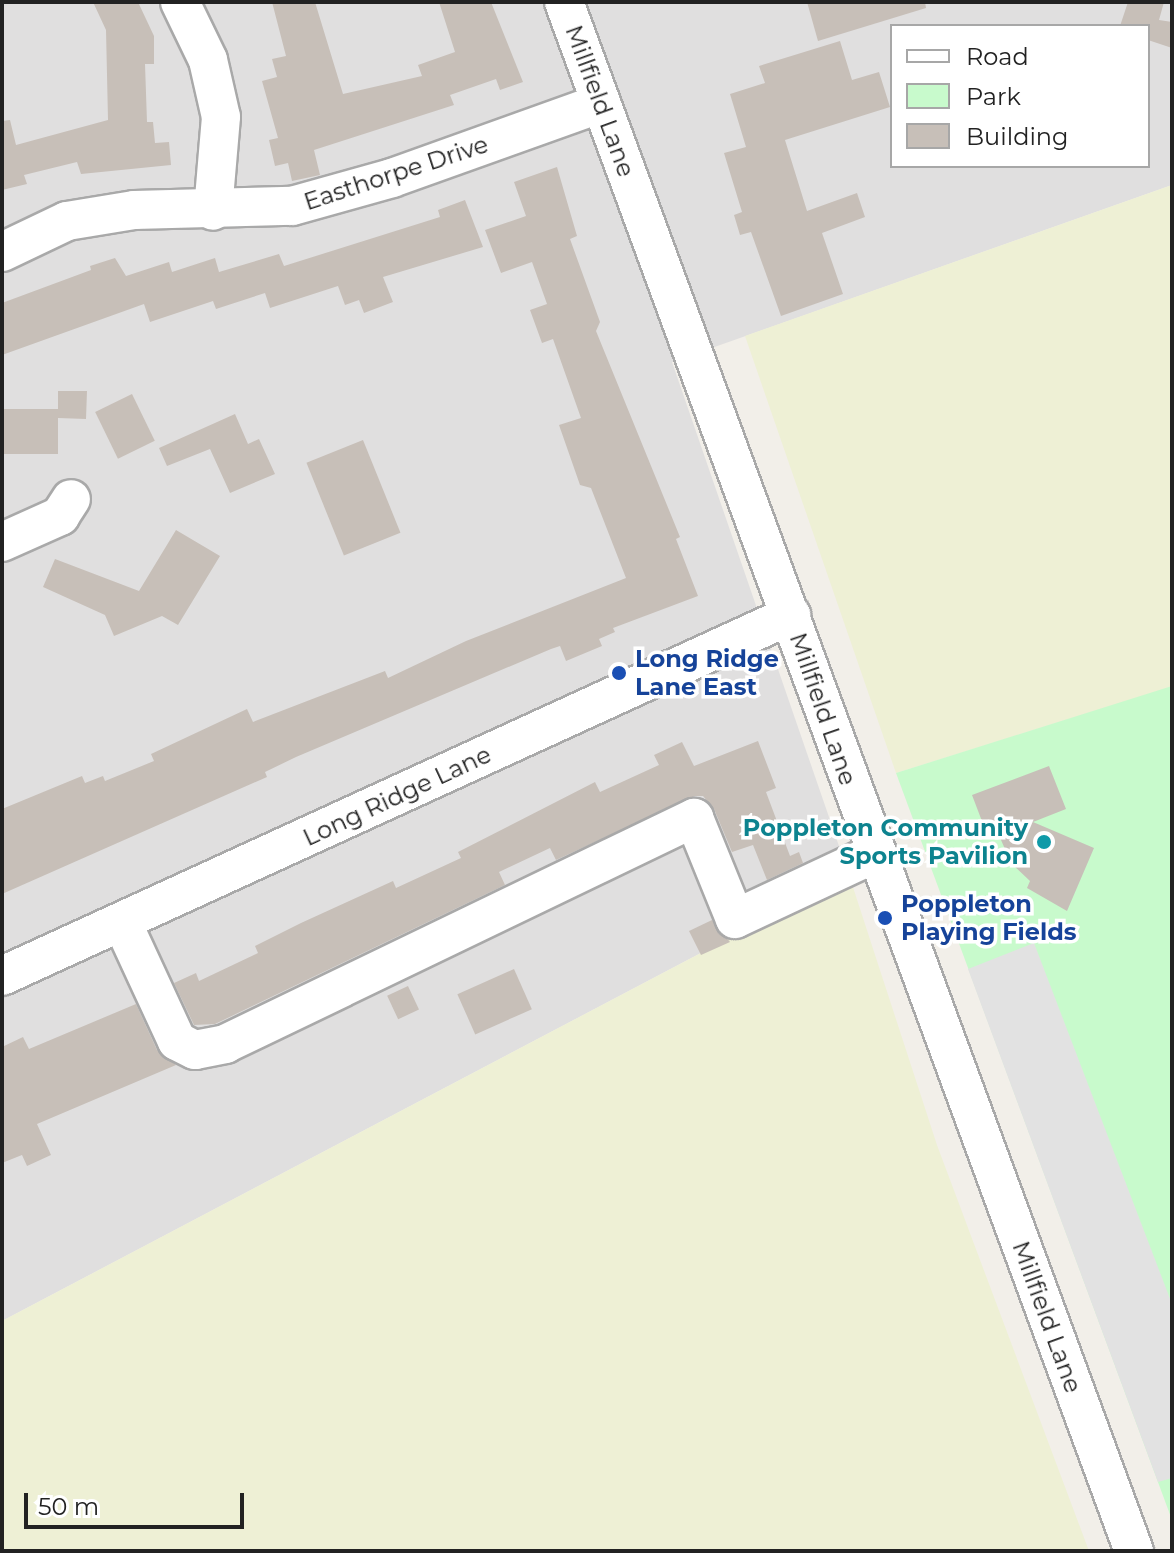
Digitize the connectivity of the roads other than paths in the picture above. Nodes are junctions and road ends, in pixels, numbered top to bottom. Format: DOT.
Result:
graph roads {
  1 [pos="180,2"];
  2 [pos="564,2"];
  3 [pos="601,103"];
  4 [pos="213,211"];
  5 [pos="2,252"];
  6 [pos="71,499"];
  7 [pos="2,542"];
  8 [pos="791,615"];
  9 [pos="874,854"];
  10 [pos="122,922"];
  11 [pos="2,976"];
  12 [pos="1134,1551"];
  1 -- 4 [label="street"];
  2 -- 3 [label="street, Millfield Lane"];
  3 -- 4 [label="street, Easthorpe Drive"];
  3 -- 8 [label="street, Millfield Lane"];
  4 -- 5 [label="street, Easthorpe Drive"];
  6 -- 7 [label="street"];
  8 -- 9 [label="street, Millfield Lane"];
  8 -- 10 [label="street, Long Ridge Lane"];
  9 -- 10 [label="street"];
  9 -- 12 [label="street, Millfield Lane"];
  10 -- 11 [label="street, Long Ridge Lane"];
}
